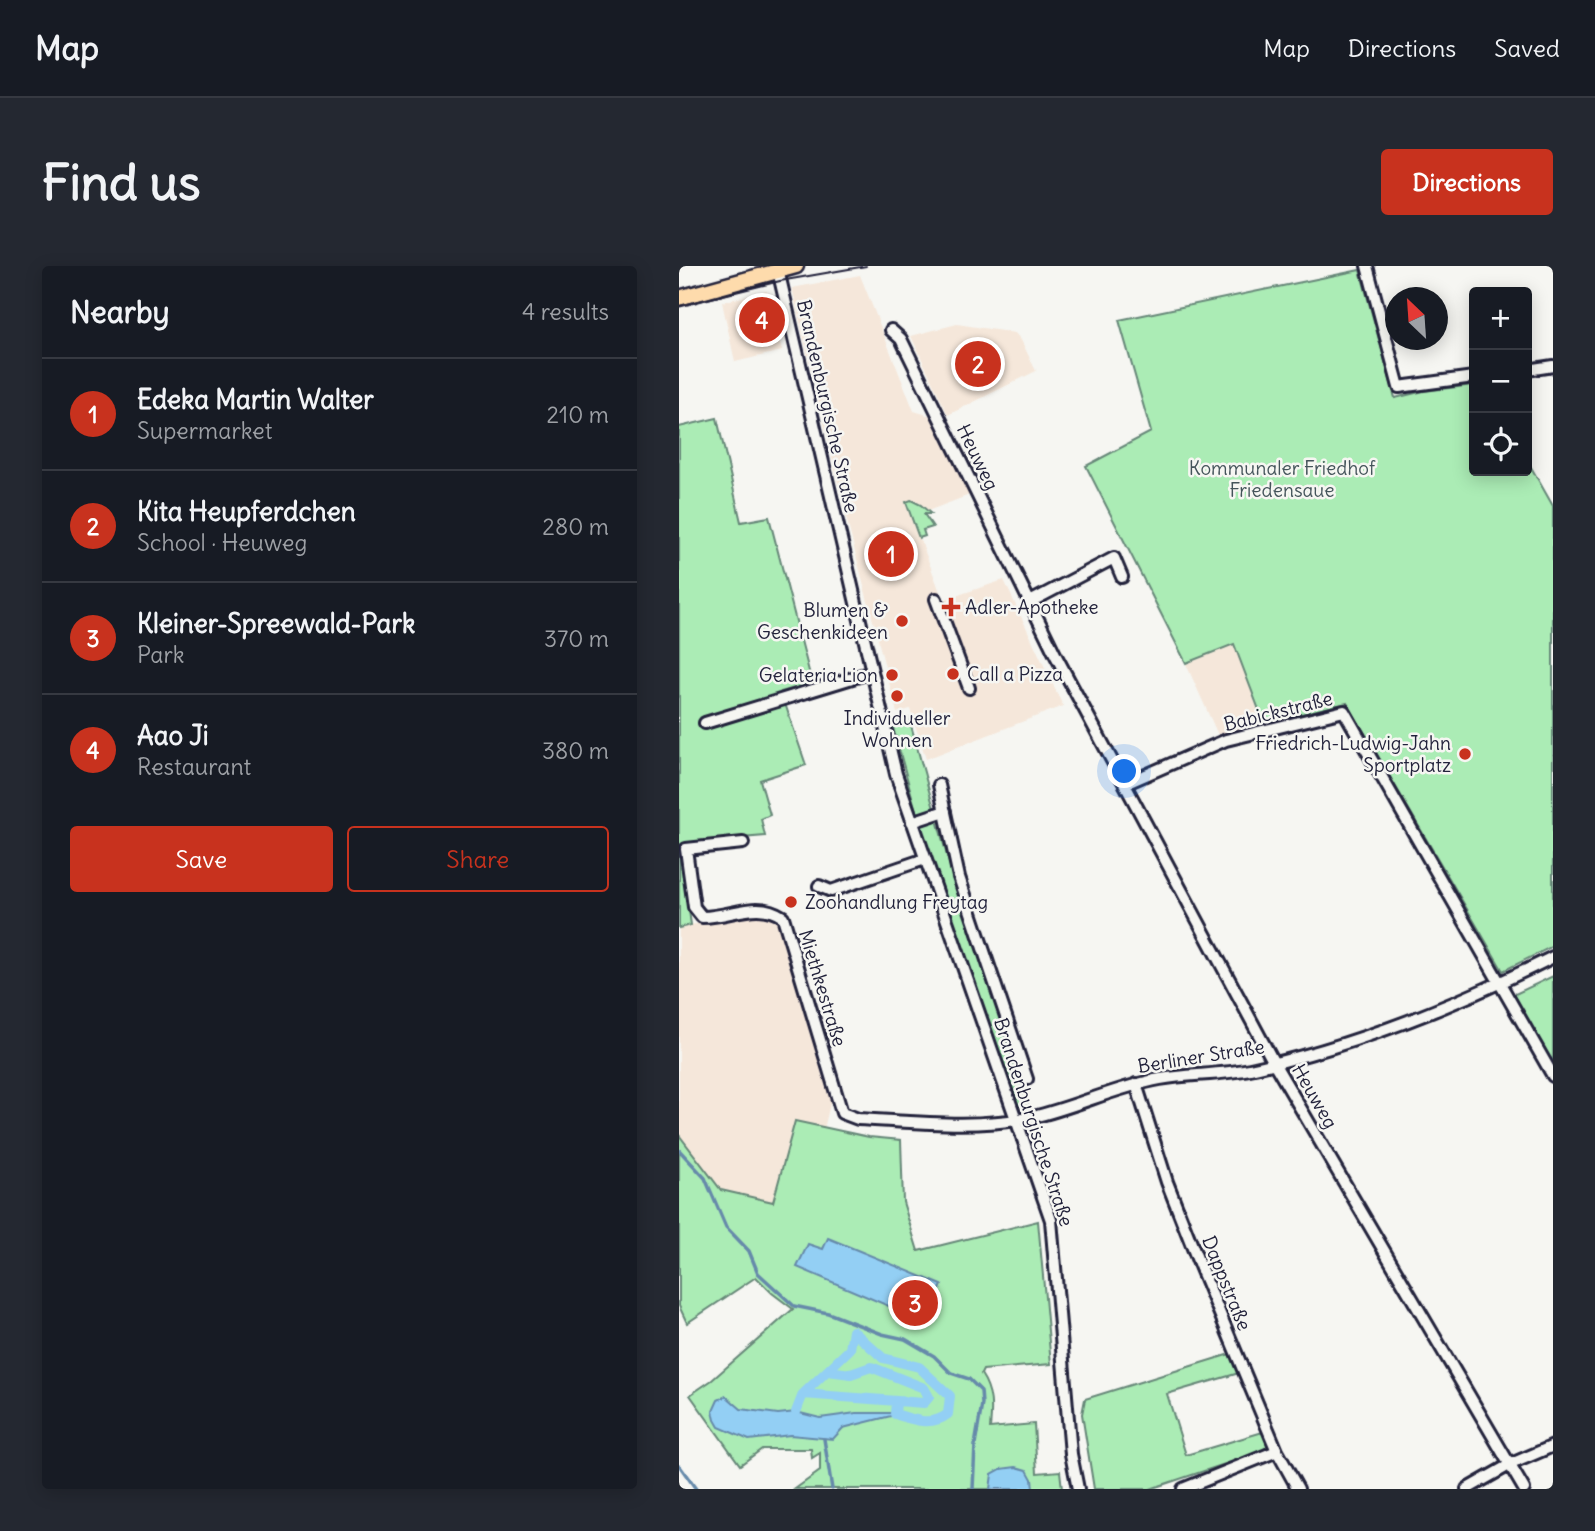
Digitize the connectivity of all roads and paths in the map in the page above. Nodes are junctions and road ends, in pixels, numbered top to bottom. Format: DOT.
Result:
graph roads {
  1 [pos="796,266"];
  2 [pos="1367,266"];
  3 [pos="778,270"];
  4 [pos="679,298"];
  5 [pos="891,330"];
  6 [pos="1553,366"];
  7 [pos="1532,369"];
  8 [pos="1469,378"];
  9 [pos="1122,577"];
  10 [pos="936,598"];
  11 [pos="1030,602"];
  12 [pos="872,672"];
  13 [pos="969,688"];
  14 [pos="705,723"];
  15 [pos="1125,784"];
  16 [pos="939,785"];
  17 [pos="944,811"];
  18 [pos="912,822"];
  19 [pos="743,843"];
  20 [pos="925,859"];
  21 [pos="819,886"];
  22 [pos="1553,957"];
  23 [pos="1500,984"];
  24 [pos="1017,1049"];
  25 [pos="995,1057"];
  26 [pos="1274,1062"];
  27 [pos="1553,1076"];
  28 [pos="1027,1079"];
  29 [pos="1136,1084"];
  30 [pos="842,1112"];
  31 [pos="1016,1119"];
  32 [pos="1553,1446"];
  33 [pos="1277,1451"];
  34 [pos="1511,1464"];
  35 [pos="1078,1489"];
  36 [pos="1183,1489"];
  37 [pos="1298,1489"];
  38 [pos="1467,1489"];
  39 [pos="1524,1489"];
  1 -- 3 [label="main road"];
  2 -- 8 [label="street"];
  3 -- 4 [label="main road"];
  3 -- 12 [label="street, Brandenburgische Straße"];
  5 -- 11 [label="street, Heuweg"];
  6 -- 7 [label="street"];
  9 -- 11 [label="street"];
  10 -- 13 [label="street"];
  11 -- 15 [label="street, Heuweg"];
  12 -- 14 [label="street"];
  12 -- 18 [label="street, Brandenburgische Straße"];
  15 -- 23 [label="street, Babickstraße"];
  15 -- 26 [label="street, Heuweg"];
  16 -- 17 [label="street"];
  17 -- 18 [label="street"];
  17 -- 24 [label="street"];
  18 -- 20 [label="street, Brandenburgische Straße"];
  19 -- 30 [label="street, Miethkestraße"];
  20 -- 21 [label="street"];
  20 -- 25 [label="street, Brandenburgische Straße"];
  22 -- 23 [label="street, Berliner Straße"];
  23 -- 26 [label="street, Berliner Straße"];
  23 -- 27 [label="street"];
  24 -- 25 [label="street"];
  24 -- 28 [label="street"];
  25 -- 31 [label="street, Brandenburgische Straße"];
  26 -- 29 [label="street, Berliner Straße"];
  26 -- 34 [label="street, Heuweg"];
  29 -- 31 [label="street, Berliner Straße"];
  29 -- 33 [label="street, Dappstraße"];
  30 -- 31 [label="street, Berliner Straße"];
  31 -- 35 [label="street, Brandenburgische Straße"];
  32 -- 34 [label="street"];
  33 -- 36 [label="street"];
  33 -- 37 [label="street, Dappstraße"];
  34 -- 38 [label="street"];
  34 -- 39 [label="street, Heuweg"];
}
